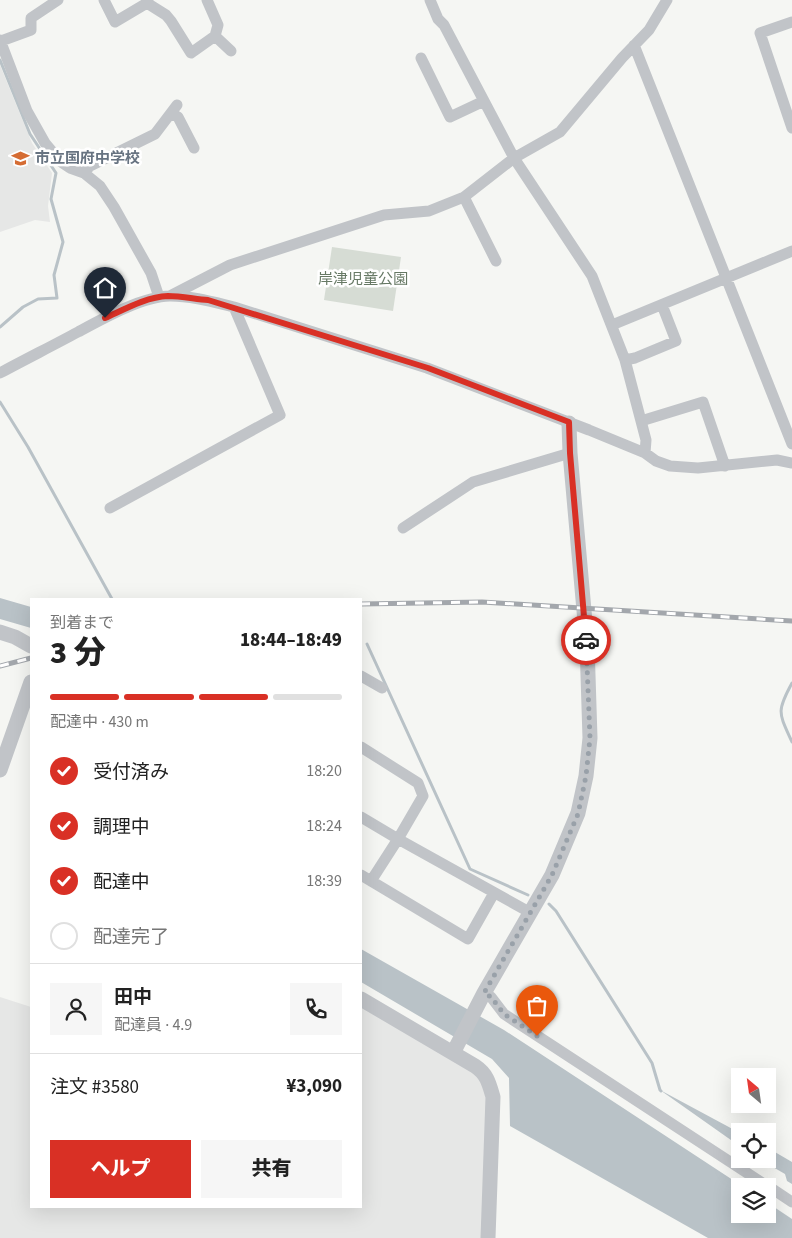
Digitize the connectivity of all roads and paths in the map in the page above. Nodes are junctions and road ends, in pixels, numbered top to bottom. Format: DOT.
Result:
graph roads {
  1 [pos="58,0"];
  2 [pos="104,0"];
  3 [pos="208,0"];
  4 [pos="430,0"];
  5 [pos="667,0"];
  6 [pos="147,1"];
  7 [pos="792,22"];
  8 [pos="214,36"];
  9 [pos="0,40"];
  10 [pos="634,45"];
  11 [pos="231,51"];
  12 [pos="421,58"];
  13 [pos="484,101"];
  14 [pos="791,124"];
  15 [pos="194,148"];
  16 [pos="514,158"];
  17 [pos="84,173"];
  18 [pos="464,197"];
  19 [pos="792,251"];
  20 [pos="496,261"];
  21 [pos="726,278"];
  22 [pos="165,297"];
  23 [pos="662,305"];
  24 [pos="234,308"];
  25 [pos="612,325"];
  26 [pos="625,360"];
  27 [pos="0,373"];
  28 [pos="786,413"];
  29 [pos="569,422"];
  30 [pos="641,422"];
  31 [pos="792,444"];
  32 [pos="570,453"];
  33 [pos="645,453"];
  34 [pos="792,463"];
  35 [pos="725,466"];
  36 [pos="110,508"];
  37 [pos="403,528"];
  38 [pos="0,632"];
  39 [pos="30,645"];
  40 [pos="362,677"];
  41 [pos="30,685"];
  42 [pos="382,688"];
  43 [pos="362,748"];
  44 [pos="0,770"];
  45 [pos="362,817"];
  46 [pos="398,839"];
  47 [pos="366,878"];
  48 [pos="494,893"];
  49 [pos="531,913"];
  50 [pos="483,996"];
  51 [pos="362,1000"];
  52 [pos="455,1048"];
  53 [pos="755,1178"];
  54 [pos="776,1192"];
  55 [pos="792,1202"];
  56 [pos="488,1238"];
  1 -- 9 [label="street"];
  2 -- 6 [label="street"];
  3 -- 8 [label="street"];
  4 -- 13 [label="street"];
  5 -- 10 [label="street"];
  6 -- 8 [label="street"];
  7 -- 14 [label="street"];
  8 -- 11 [label="street"];
  9 -- 17 [label="street"];
  10 -- 16 [label="street"];
  10 -- 21 [label="street"];
  12 -- 13 [label="street"];
  13 -- 16 [label="street"];
  15 -- 17 [label="street"];
  16 -- 18 [label="street"];
  16 -- 25 [label="street"];
  17 -- 22 [label="street"];
  18 -- 20 [label="street"];
  18 -- 22 [label="street"];
  19 -- 21 [label="street"];
  21 -- 23 [label="street"];
  21 -- 28 [label="street"];
  22 -- 24 [label="street"];
  22 -- 27 [label="street"];
  23 -- 25 [label="street"];
  23 -- 26 [label="street"];
  24 -- 29 [label="street"];
  24 -- 36 [label="street"];
  25 -- 26 [label="street"];
  26 -- 30 [label="street"];
  28 -- 31 [label="street"];
  29 -- 32 [label="street"];
  29 -- 33 [label="street"];
  30 -- 33 [label="street"];
  30 -- 35 [label="street"];
  32 -- 37 [label="street"];
  32 -- 49 [label="street"];
  33 -- 35 [label="street"];
  34 -- 35 [label="street"];
  38 -- 39 [label="street"];
  40 -- 42 [label="street"];
  41 -- 44 [label="street"];
  43 -- 46 [label="street"];
  45 -- 46 [label="street"];
  46 -- 47 [label="street"];
  46 -- 48 [label="street"];
  47 -- 48 [label="street"];
  48 -- 49 [label="street"];
  49 -- 50 [label="street"];
  50 -- 52 [label="street"];
  50 -- 53 [label="street"];
  51 -- 52 [label="street"];
  52 -- 56 [label="street"];
  54 -- 55 [label="street"];
}
